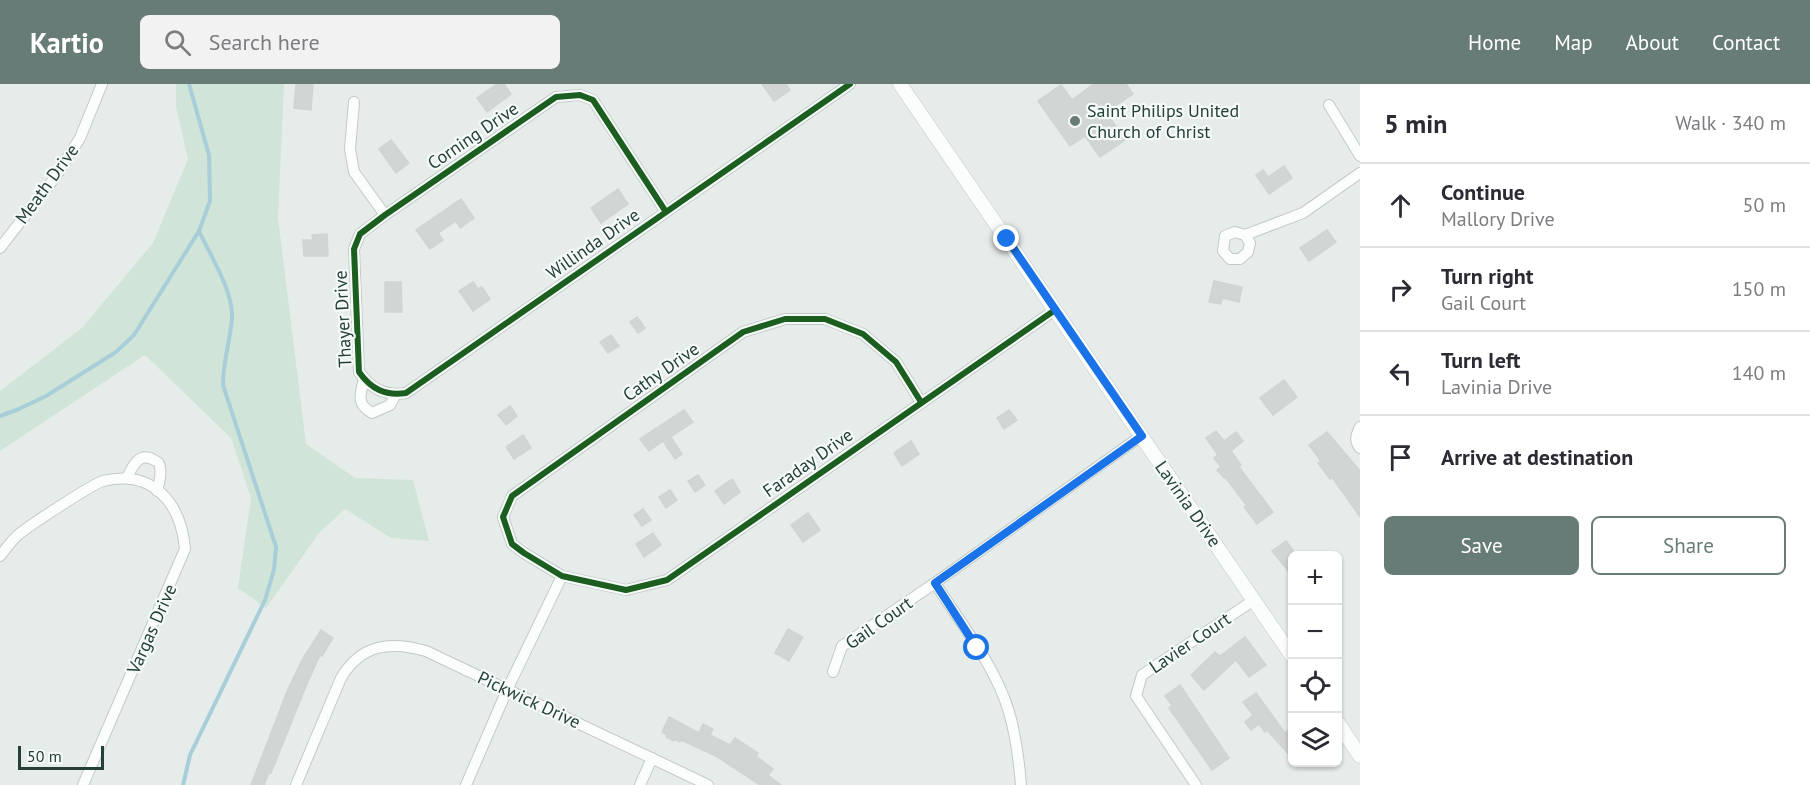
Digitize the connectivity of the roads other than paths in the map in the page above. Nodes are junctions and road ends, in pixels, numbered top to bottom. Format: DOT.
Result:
graph roads {
  1 [pos="102,84"];
  2 [pos="850,84"];
  3 [pos="900,84"];
  4 [pos="354,102"];
  5 [pos="1329,105"];
  6 [pos="1360,156"];
  7 [pos="1360,173"];
  8 [pos="666,212"];
  9 [pos="385,214"];
  10 [pos="1245,235"];
  11 [pos="0,248"];
  12 [pos="1055,310"];
  13 [pos="364,379"];
  14 [pos="396,394"];
  15 [pos="921,402"];
  16 [pos="1360,427"];
  17 [pos="1142,436"];
  18 [pos="1360,448"];
  19 [pos="127,478"];
  20 [pos="157,491"];
  21 [pos="0,556"];
  22 [pos="562,576"];
  23 [pos="935,583"];
  24 [pos="1254,600"];
  25 [pos="1288,650"];
  26 [pos="833,672"];
  27 [pos="507,690"];
  28 [pos="1342,729"];
  29 [pos="1360,756"];
  30 [pos="652,758"];
  31 [pos="83,785"];
  32 [pos="296,785"];
  33 [pos="466,785"];
  34 [pos="640,785"];
  35 [pos="708,785"];
  36 [pos="1021,785"];
  37 [pos="1196,785"];
  1 -- 11 [label="street, Meath Drive"];
  2 -- 8 [label="street, Willinda Drive"];
  3 -- 12 [label="street, Lavinia Drive"];
  4 -- 9 [label="street"];
  5 -- 6 [label="street"];
  7 -- 10 [label="street"];
  8 -- 9 [label="street, Corning Drive"];
  8 -- 14 [label="street, Willinda Drive"];
  9 -- 13 [label="street, Thayer Drive"];
  12 -- 15 [label="street, Faraday Drive"];
  12 -- 17 [label="street, Lavinia Drive"];
  13 -- 14 [label="street, Thayer Drive"];
  13 -- 14 [label="street, Willinda Drive"];
  15 -- 22 [label="street, Faraday Drive"];
  15 -- 22 [label="street, Cathy Drive"];
  16 -- 18 [label="street"];
  17 -- 23 [label="street, Gail Court"];
  17 -- 24 [label="street, Lavinia Drive"];
  19 -- 20 [label="street, Vargas Drive"];
  19 -- 20 [label="street"];
  19 -- 21 [label="street"];
  20 -- 31 [label="street, Vargas Drive"];
  22 -- 27 [label="street"];
  23 -- 26 [label="street, Gail Court"];
  23 -- 36 [label="street"];
  24 -- 25 [label="street, Lavinia Drive"];
  24 -- 37 [label="street, Lavier Court"];
  27 -- 30 [label="street, Pickwick Drive"];
  27 -- 32 [label="street, Pickwick Drive"];
  27 -- 33 [label="street"];
  28 -- 29 [label="street"];
  30 -- 34 [label="street"];
  30 -- 35 [label="street, Pickwick Drive"];
}
